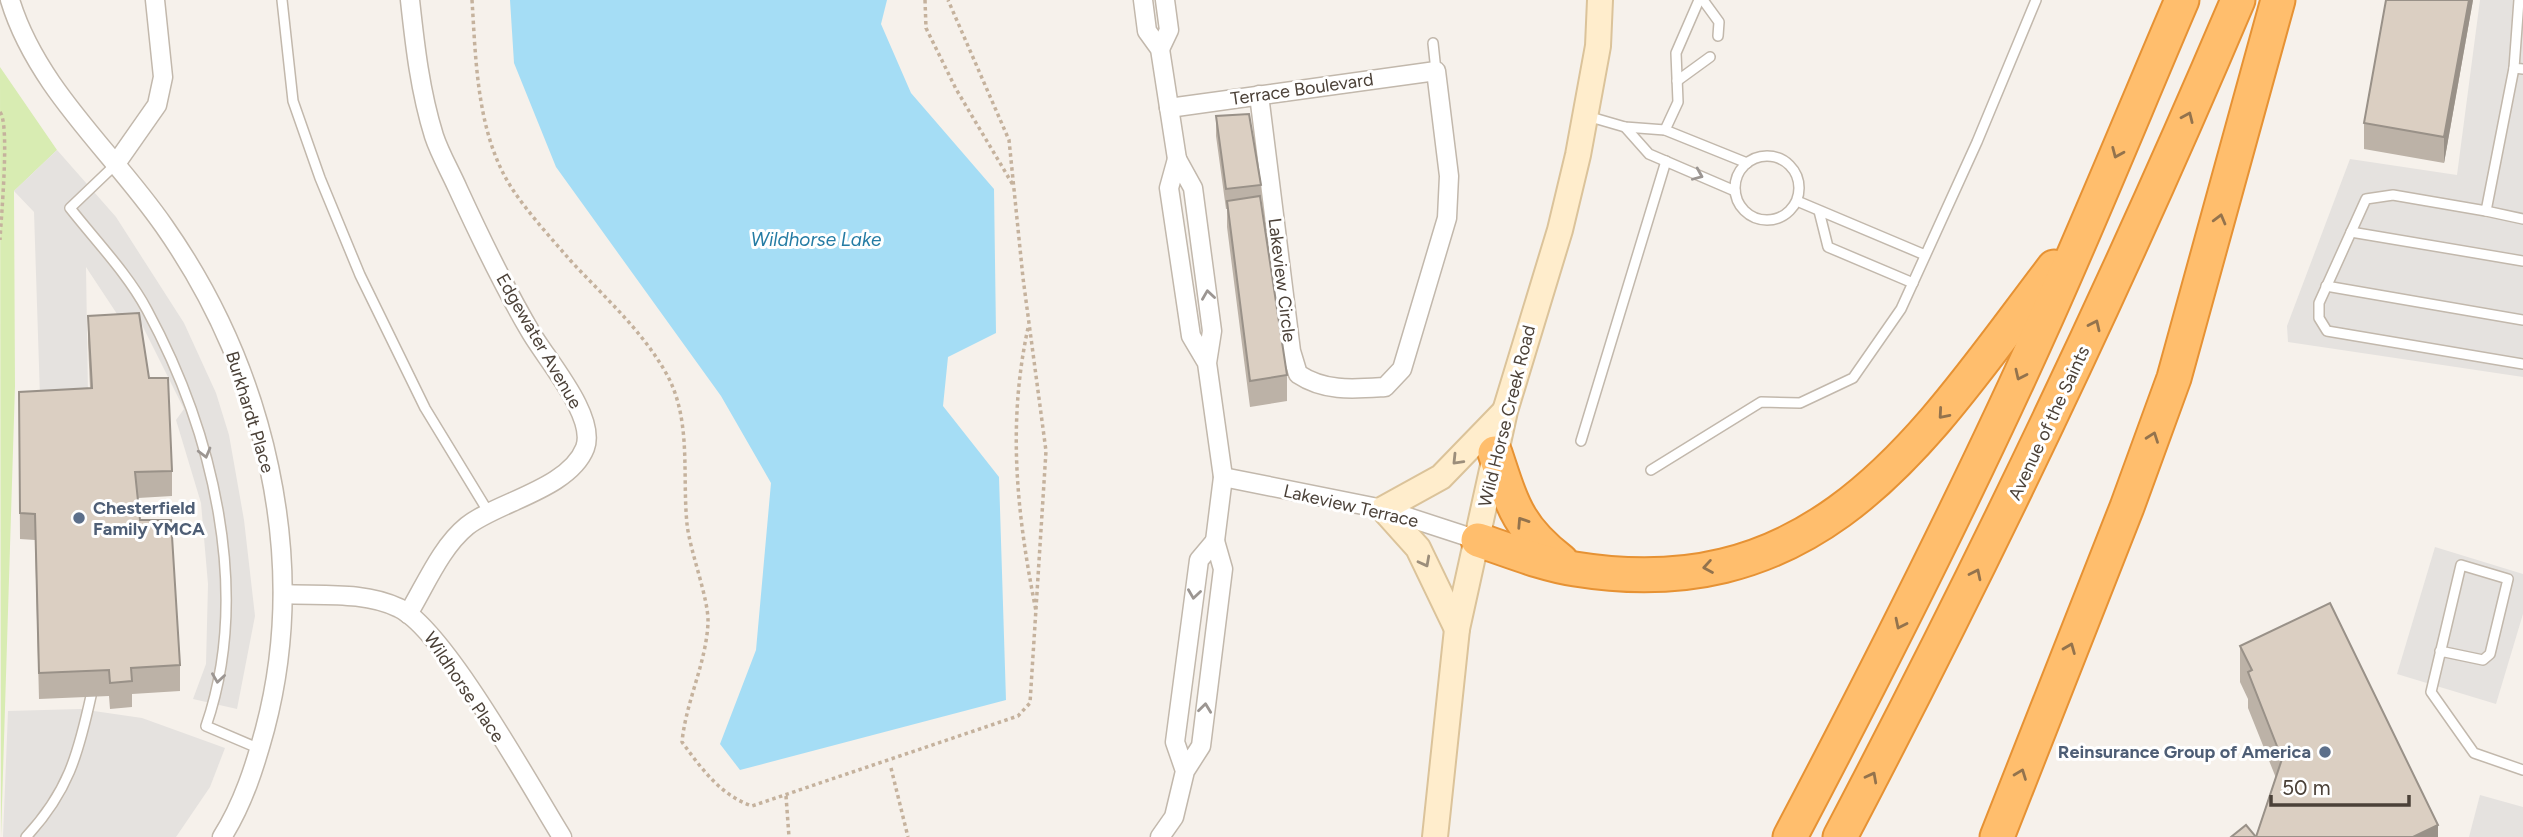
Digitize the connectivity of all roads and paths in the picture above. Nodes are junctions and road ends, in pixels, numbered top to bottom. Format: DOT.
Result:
graph roads {
  1 [pos="10,0"];
  2 [pos="155,0"];
  3 [pos="282,0"];
  4 [pos="410,0"];
  5 [pos="472,0"];
  6 [pos="925,0"];
  7 [pos="948,0"];
  8 [pos="1143,0"];
  9 [pos="1165,0"];
  10 [pos="1600,0"];
  11 [pos="1701,0"];
  12 [pos="2036,0"];
  13 [pos="2182,0"];
  14 [pos="2238,0"];
  15 [pos="2278,0"];
  16 [pos="2519,0"];
  17 [pos="1718,36"];
  18 [pos="1433,43"];
  19 [pos="1160,49"];
  20 [pos="1710,57"];
  21 [pos="2519,68"];
  22 [pos="1436,71"];
  23 [pos="1677,81"];
  24 [pos="1259,95"];
  25 [pos="1169,108"];
  26 [pos="0,112"];
  27 [pos="1587,116"];
  28 [pos="1625,127"];
  29 [pos="1665,131"];
  30 [pos="1666,161"];
  31 [pos="1747,163"];
  32 [pos="115,165"];
  33 [pos="1015,189"];
  34 [pos="1735,191"];
  35 [pos="1797,201"];
  36 [pos="1819,211"];
  37 [pos="2486,211"];
  38 [pos="2523,219"];
  39 [pos="2088,223"];
  40 [pos="2351,232"];
  41 [pos="0,240"];
  42 [pos="1925,255"];
  43 [pos="2523,261"];
  44 [pos="1913,283"];
  45 [pos="2326,286"];
  46 [pos="2523,320"];
  47 [pos="1029,322"];
  48 [pos="2523,365"];
  49 [pos="1505,411"];
  50 [pos="1581,441"];
  51 [pos="1495,453"];
  52 [pos="1651,470"];
  53 [pos="1223,477"];
  54 [pos="1383,509"];
  55 [pos="489,513"];
  56 [pos="1478,540"];
  57 [pos="1215,541"];
  58 [pos="1572,569"];
  59 [pos="284,594"];
  60 [pos="408,614"];
  61 [pos="1037,616"];
  62 [pos="1457,629"];
  63 [pos="2440,651"];
  64 [pos="91,696"];
  65 [pos="260,749"];
  66 [pos="891,768"];
  67 [pos="2523,770"];
  68 [pos="1185,771"];
  69 [pos="786,796"];
  70 [pos="26,837"];
  71 [pos="222,837"];
  72 [pos="562,837"];
  73 [pos="789,837"];
  74 [pos="908,837"];
  75 [pos="1160,837"];
  76 [pos="1435,837"];
  77 [pos="1790,837"];
  78 [pos="1840,837"];
  79 [pos="1997,837"];
  1 -- 32 [label="street, Burkhardt Place"];
  2 -- 32 [label="street"];
  3 -- 55 [label="lane"];
  4 -- 55 [label="street, Edgewater Avenue"];
  5 -- 69 [label="path"];
  6 -- 33 [label="path"];
  7 -- 33 [label="path"];
  8 -- 19 [label="street"];
  9 -- 19 [label="street"];
  10 -- 27 [label="main road, Wild Horse Creek Road"];
  11 -- 17 [label="lane"];
  11 -- 23 [label="lane"];
  12 -- 42 [label="lane"];
  13 -- 39 [label="highway, one-way"];
  78 -- 14 [label="highway, Avenue of the Saints, one-way"];
  79 -- 15 [label="highway, one-way"];
  16 -- 21 [label="lane"];
  18 -- 22 [label="lane"];
  19 -- 25 [label="street"];
  20 -- 23 [label="lane"];
  21 -- 37 [label="lane"];
  22 -- 24 [label="street, Terrace Boulevard"];
  22 -- 24 [label="street, Lakeview Circle"];
  23 -- 29 [label="lane"];
  24 -- 25 [label="street, Terrace Boulevard"];
  25 -- 53 [label="street"];
  26 -- 41 [label="path"];
  27 -- 28 [label="lane"];
  27 -- 49 [label="main road, Wild Horse Creek Road"];
  28 -- 29 [label="lane"];
  28 -- 30 [label="lane"];
  29 -- 31 [label="lane"];
  30 -- 34 [label="lane, one-way"];
  30 -- 50 [label="lane"];
  31 -- 34 [label="lane"];
  31 -- 35 [label="lane"];
  32 -- 59 [label="street, Burkhardt Place"];
  32 -- 65 [label="lane, one-way"];
  33 -- 47 [label="path"];
  34 -- 35 [label="lane"];
  35 -- 36 [label="lane"];
  36 -- 42 [label="lane"];
  36 -- 44 [label="lane"];
  37 -- 38 [label="lane"];
  37 -- 40 [label="lane"];
  39 -- 58 [label="highway, one-way"];
  39 -- 77 [label="highway, one-way"];
  40 -- 43 [label="lane"];
  40 -- 45 [label="lane"];
  42 -- 44 [label="lane"];
  44 -- 52 [label="lane"];
  45 -- 46 [label="lane"];
  45 -- 48 [label="lane"];
  47 -- 61 [label="path"];
  47 -- 61 [label="path"];
  49 -- 51 [label="main road, Wild Horse Creek Road"];
  49 -- 54 [label="main road, one-way"];
  51 -- 56 [label="main road, Wild Horse Creek Road"];
  58 -- 51 [label="highway, one-way"];
  53 -- 54 [label="street, Lakeview Terrace"];
  53 -- 57 [label="street"];
  54 -- 56 [label="street, Lakeview Terrace"];
  54 -- 62 [label="main road, one-way"];
  55 -- 60 [label="street, Edgewater Avenue"];
  56 -- 58 [label="highway"];
  56 -- 62 [label="main road, Wild Horse Creek Road"];
  68 -- 57 [label="street, one-way"];
  57 -- 68 [label="street, one-way"];
  59 -- 60 [label="street, Wildhorse Place"];
  59 -- 65 [label="street, Burkhardt Place"];
  60 -- 72 [label="street, Wildhorse Place"];
  61 -- 69 [label="path"];
  62 -- 76 [label="main road, Wild Horse Creek Road"];
  63 -- 63 [label="lane"];
  63 -- 67 [label="lane"];
  64 -- 70 [label="lane"];
  65 -- 71 [label="street, Burkhardt Place"];
  66 -- 74 [label="path"];
  68 -- 75 [label="street"];
  69 -- 73 [label="path"];
}
